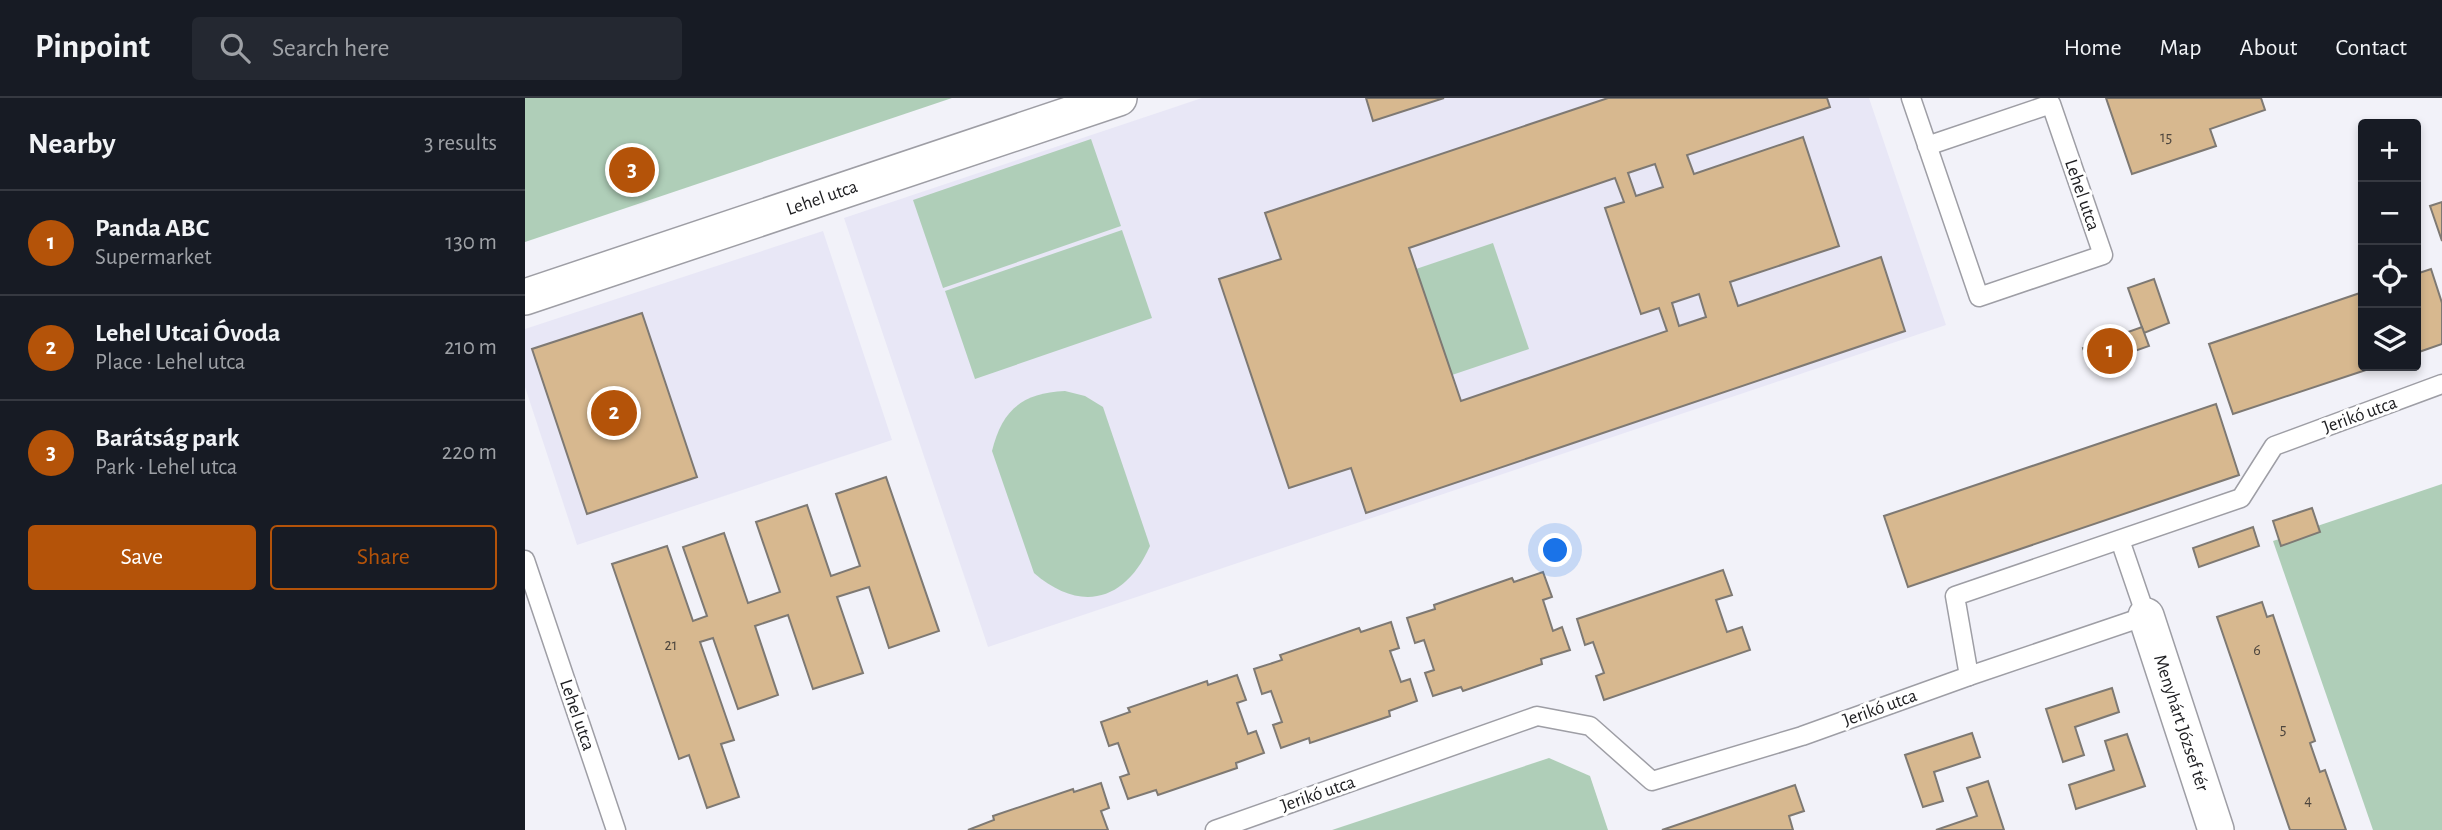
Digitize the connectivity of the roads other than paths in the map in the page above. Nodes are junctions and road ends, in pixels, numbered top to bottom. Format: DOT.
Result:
graph roads {
  1 [pos="1119,98"];
  2 [pos="1911,98"];
  3 [pos="1927,146"];
  4 [pos="525,298"];
  5 [pos="2442,384"];
  6 [pos="2120,540"];
  7 [pos="525,560"];
  8 [pos="2146,616"];
  9 [pos="1969,676"];
  10 [pos="616,830"];
  11 [pos="1215,830"];
  12 [pos="2216,830"];
  1 -- 4 [label="street, Lehel utca"];
  2 -- 3 [label="lane, Lehel utca"];
  3 -- 3 [label="lane, Lehel utca"];
  5 -- 6 [label="lane, Jerikó utca"];
  6 -- 8 [label="lane"];
  6 -- 9 [label="lane, Jerikó utca"];
  7 -- 10 [label="lane, Lehel utca"];
  8 -- 9 [label="lane"];
  8 -- 12 [label="street, Menyhárt József tér"];
  9 -- 11 [label="lane, Jerikó utca"];
}
